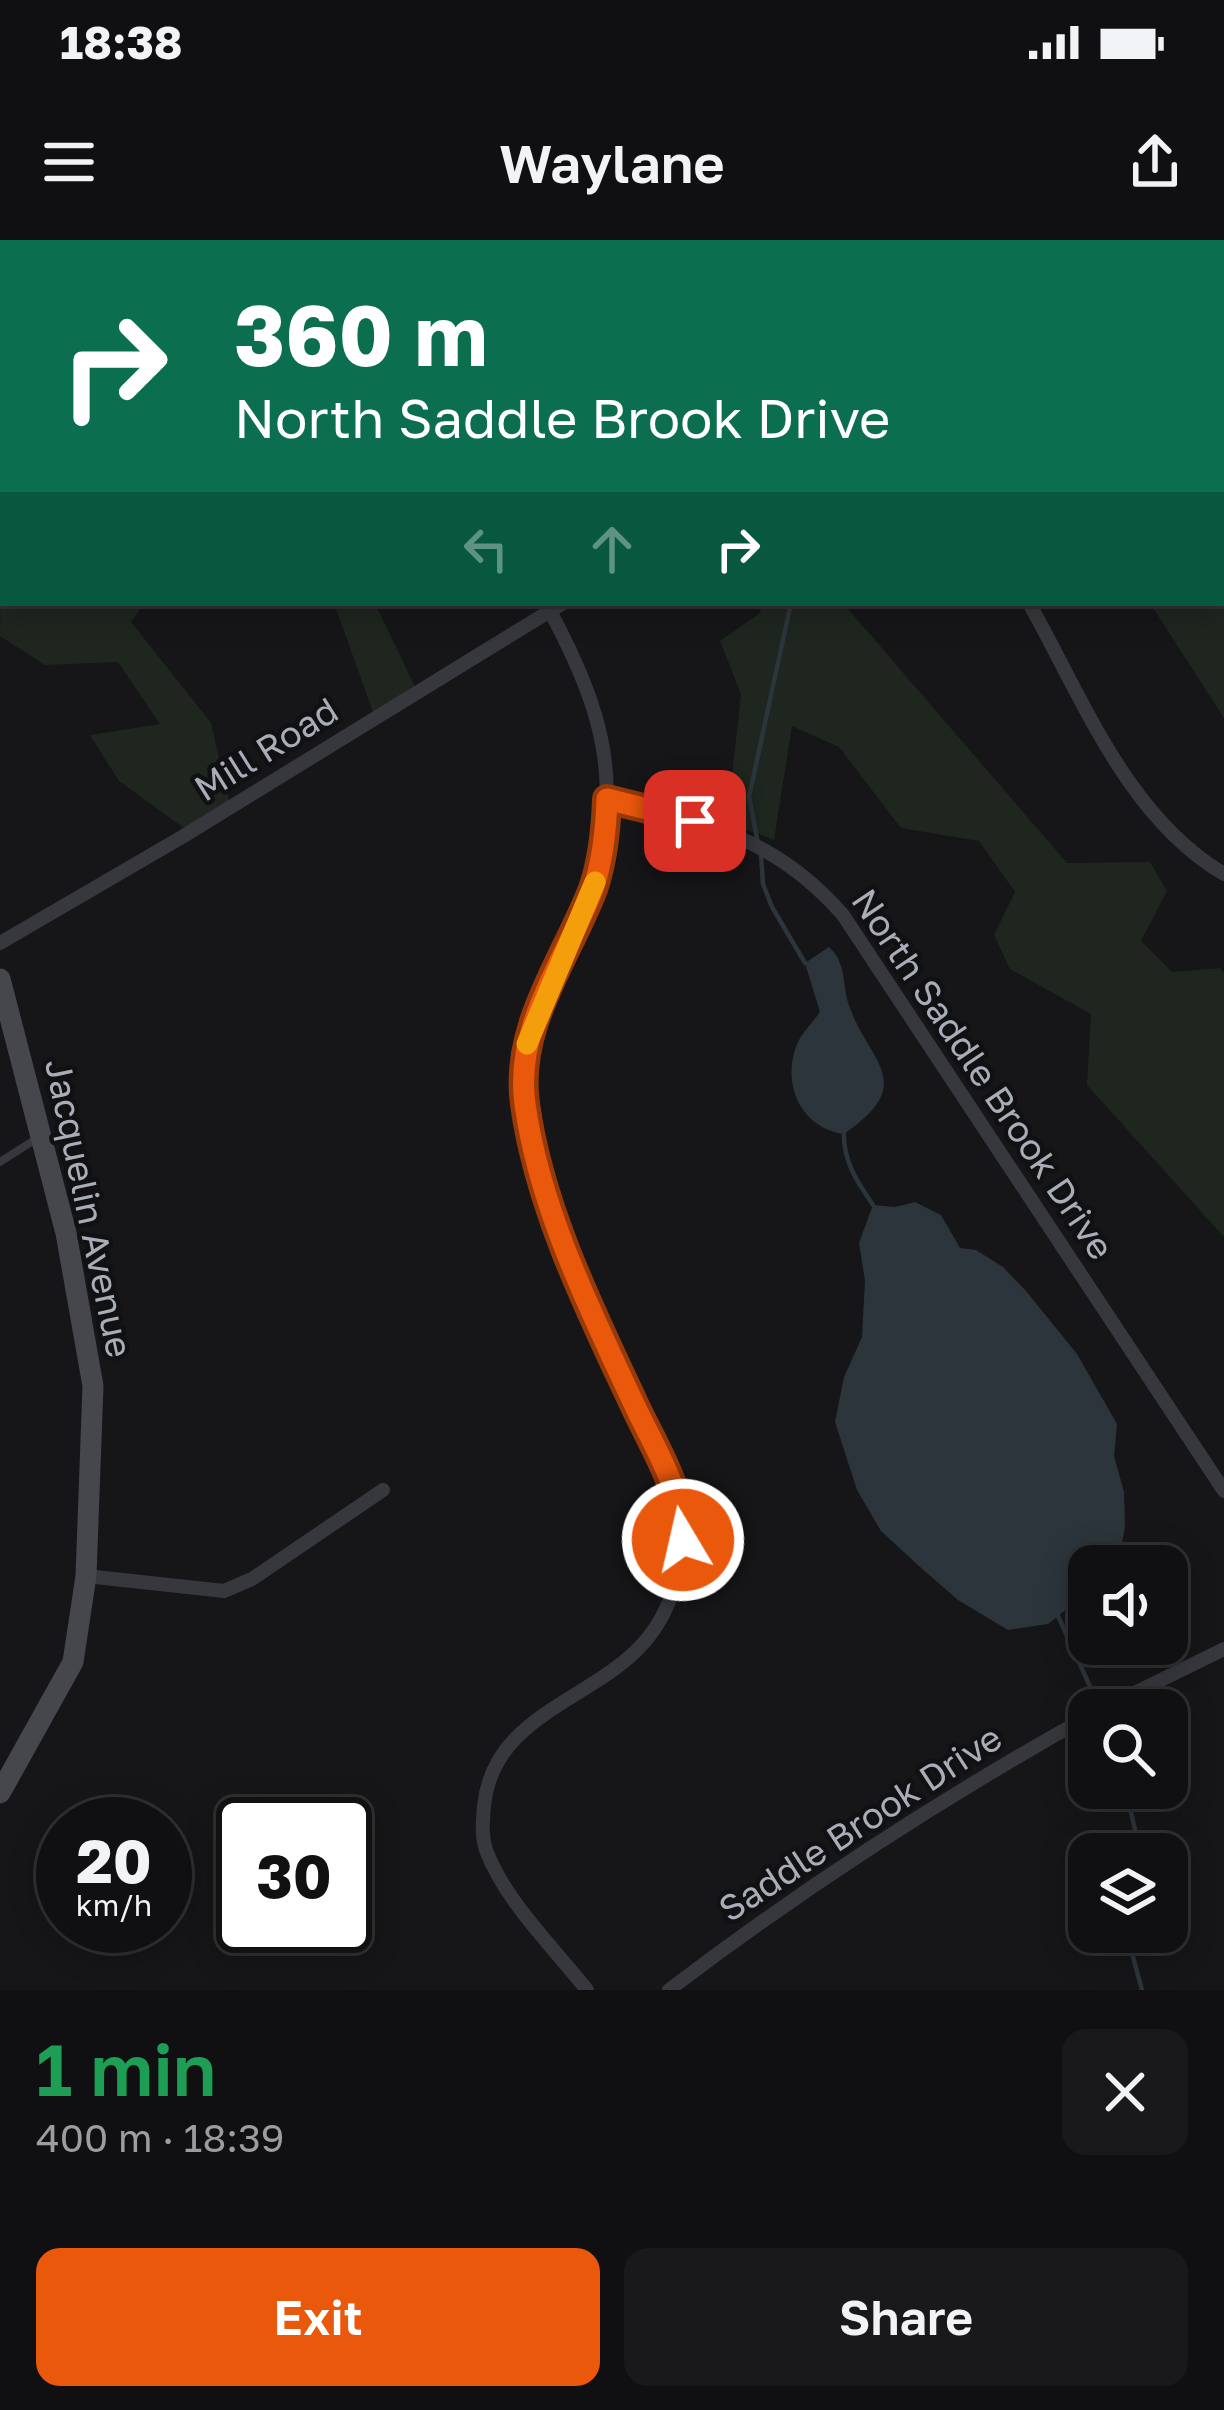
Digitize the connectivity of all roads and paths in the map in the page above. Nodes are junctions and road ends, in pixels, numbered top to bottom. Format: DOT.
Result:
graph roads {
  1 [pos="1031,606"];
  2 [pos="557,607"];
  3 [pos="607,799"];
  4 [pos="1224,874"];
  5 [pos="0,943"];
  6 [pos="0,979"];
  7 [pos="43,1135"];
  8 [pos="0,1162"];
  9 [pos="383,1490"];
  10 [pos="1224,1491"];
  11 [pos="86,1576"];
  12 [pos="1224,1649"];
  13 [pos="1142,1689"];
  14 [pos="1068,1728"];
  15 [pos="0,1792"];
  16 [pos="587,1990"];
  17 [pos="669,1990"];
  1 -- 4 [label="street"];
  2 -- 3 [label="street"];
  2 -- 5 [label="street, Mill Road"];
  3 -- 10 [label="street, North Saddle Brook Drive"];
  3 -- 16 [label="street"];
  6 -- 7 [label="main road, Jacquelin Avenue"];
  7 -- 8 [label="lane"];
  7 -- 11 [label="main road, Jacquelin Avenue"];
  9 -- 11 [label="street"];
  11 -- 15 [label="main road, Jacquelin Avenue"];
  12 -- 13 [label="street"];
  14 -- 17 [label="street, Saddle Brook Drive"];
}
